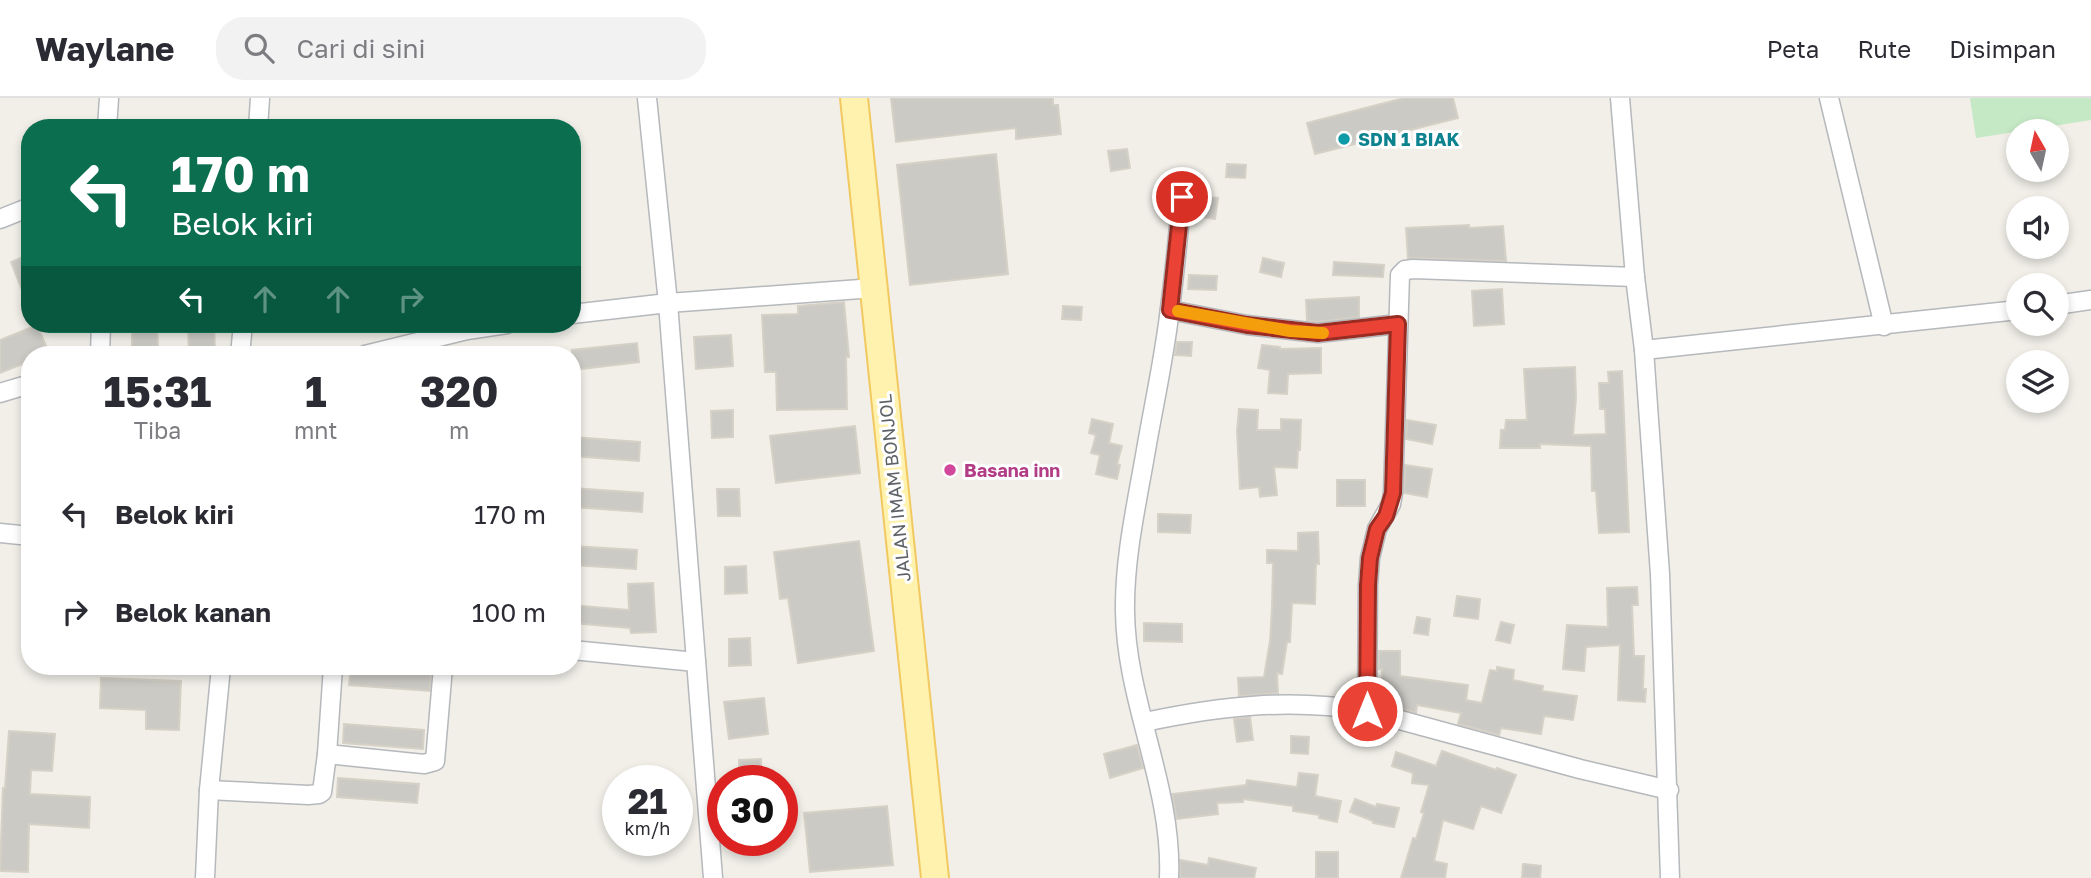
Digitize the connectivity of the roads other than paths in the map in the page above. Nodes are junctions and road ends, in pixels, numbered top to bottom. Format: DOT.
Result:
graph roads {
  1 [pos="108,98"];
  2 [pos="261,98"];
  3 [pos="647,98"];
  4 [pos="854,98"];
  5 [pos="1620,98"];
  6 [pos="1829,98"];
  7 [pos="107,119"];
  8 [pos="259,119"];
  9 [pos="1182,197"];
  10 [pos="21,211"];
  11 [pos="0,219"];
  12 [pos="1635,277"];
  13 [pos="873,288"];
  14 [pos="2091,300"];
  15 [pos="668,303"];
  16 [pos="2069,303"];
  17 [pos="1170,310"];
  18 [pos="2006,311"];
  19 [pos="581,313"];
  20 [pos="1398,324"];
  21 [pos="1884,326"];
  22 [pos="455,333"];
  23 [pos="402,346"];
  24 [pos="1644,350"];
  25 [pos="21,387"];
  26 [pos="0,393"];
  27 [pos="0,533"];
  28 [pos="21,535"];
  29 [pos="581,651"];
  30 [pos="696,662"];
  31 [pos="220,675"];
  32 [pos="332,675"];
  33 [pos="442,675"];
  34 [pos="1367,711"];
  35 [pos="1144,722"];
  36 [pos="327,754"];
  37 [pos="209,790"];
  38 [pos="1668,790"];
  39 [pos="205,878"];
  40 [pos="713,878"];
  41 [pos="935,878"];
  42 [pos="1169,878"];
  43 [pos="1671,878"];
  1 -- 7 [label="street"];
  2 -- 8 [label="street"];
  3 -- 15 [label="street"];
  4 -- 13 [label="main road, JALAN IMAM BONJOL"];
  5 -- 12 [label="street"];
  6 -- 21 [label="street"];
  9 -- 17 [label="street"];
  10 -- 11 [label="street"];
  12 -- 20 [label="street"];
  12 -- 24 [label="street"];
  13 -- 15 [label="street"];
  13 -- 41 [label="main road, JALAN IMAM BONJOL"];
  14 -- 16 [label="street"];
  15 -- 19 [label="street"];
  15 -- 30 [label="street"];
  17 -- 20 [label="street"];
  17 -- 35 [label="street"];
  18 -- 21 [label="street"];
  20 -- 34 [label="street"];
  21 -- 24 [label="street"];
  22 -- 23 [label="street"];
  24 -- 38 [label="street"];
  25 -- 26 [label="street"];
  27 -- 28 [label="street"];
  29 -- 30 [label="street"];
  30 -- 40 [label="street"];
  31 -- 37 [label="street"];
  32 -- 36 [label="street"];
  33 -- 36 [label="street"];
  34 -- 35 [label="street"];
  34 -- 38 [label="street"];
  35 -- 42 [label="street"];
  36 -- 37 [label="street"];
  37 -- 39 [label="street"];
  38 -- 43 [label="street"];
}
